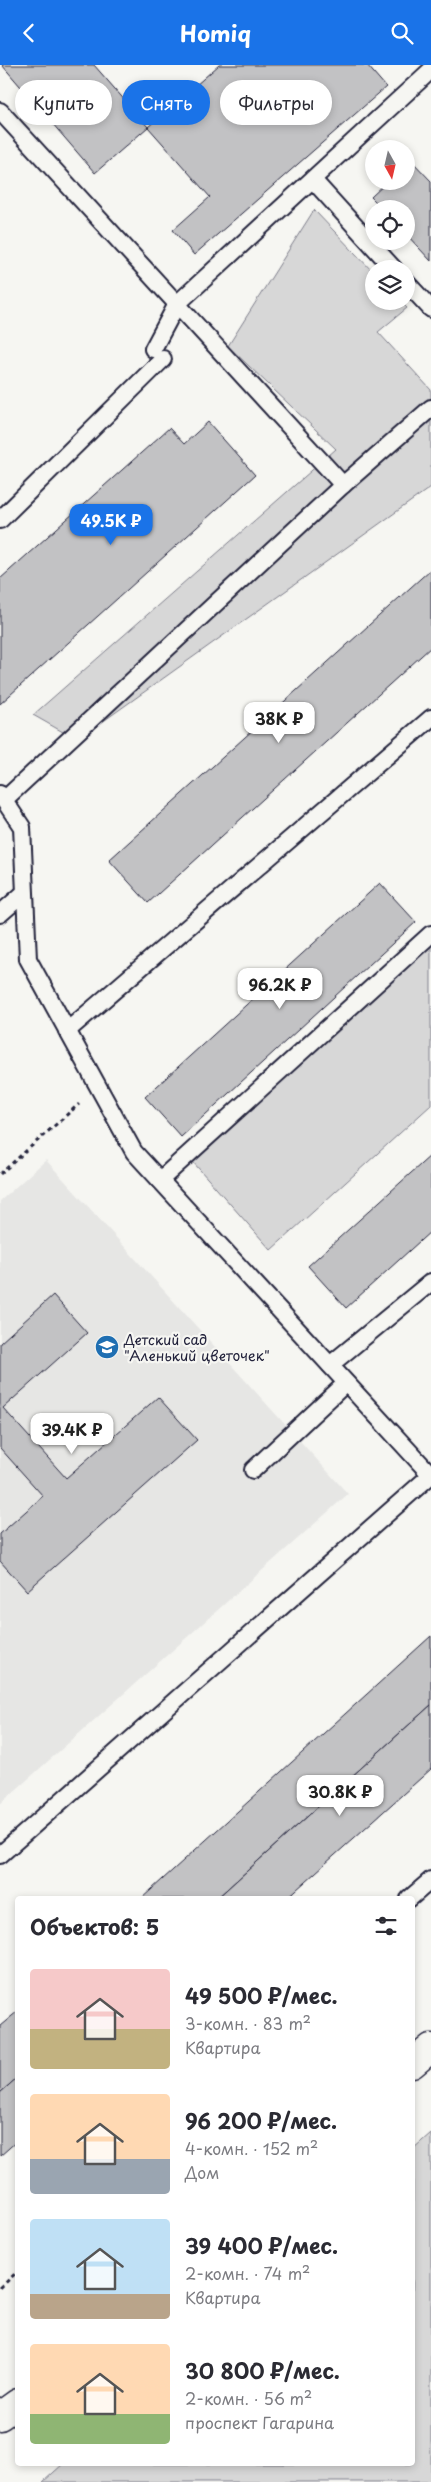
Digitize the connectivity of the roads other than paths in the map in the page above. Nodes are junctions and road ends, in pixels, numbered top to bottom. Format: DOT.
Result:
graph roads {
  1 [pos="431,70"];
  2 [pos="0,111"];
  3 [pos="313,180"];
  4 [pos="386,260"];
  5 [pos="415,292"];
  6 [pos="177,304"];
  7 [pos="431,309"];
  8 [pos="431,407"];
  9 [pos="343,485"];
  10 [pos="2,514"];
  11 [pos="431,718"];
  12 [pos="2,797"];
  13 [pos="24,893"];
  14 [pos="0,914"];
  15 [pos="431,934"];
  16 [pos="67,1031"];
  17 [pos="160,1180"];
  18 [pos="431,1282"];
  19 [pos="330,1365"];
  20 [pos="346,1383"];
  21 [pos="253,1470"];
  22 [pos="431,1475"];
  23 [pos="0,1855"];
  24 [pos="431,1879"];
  25 [pos="412,1896"];
  26 [pos="431,2048"];
  27 [pos="415,2062"];
  28 [pos="15,2405"];
  29 [pos="0,2416"];
  1 -- 3 [label="lane"];
  2 -- 6 [label="lane"];
  3 -- 4 [label="lane"];
  3 -- 6 [label="lane"];
  5 -- 7 [label="lane"];
  6 -- 9 [label="lane"];
  6 -- 10 [label="lane"];
  8 -- 9 [label="lane"];
  9 -- 12 [label="lane"];
  11 -- 16 [label="lane"];
  12 -- 13 [label="lane"];
  13 -- 14 [label="lane"];
  13 -- 16 [label="lane"];
  15 -- 17 [label="lane"];
  16 -- 17 [label="lane"];
  17 -- 19 [label="lane"];
  18 -- 19 [label="lane"];
  19 -- 20 [label="lane"];
  20 -- 21 [label="lane"];
  20 -- 22 [label="lane"];
  22 -- 23 [label="lane"];
  24 -- 25 [label="lane"];
  26 -- 27 [label="main road"];
  28 -- 29 [label="main road"];
}
